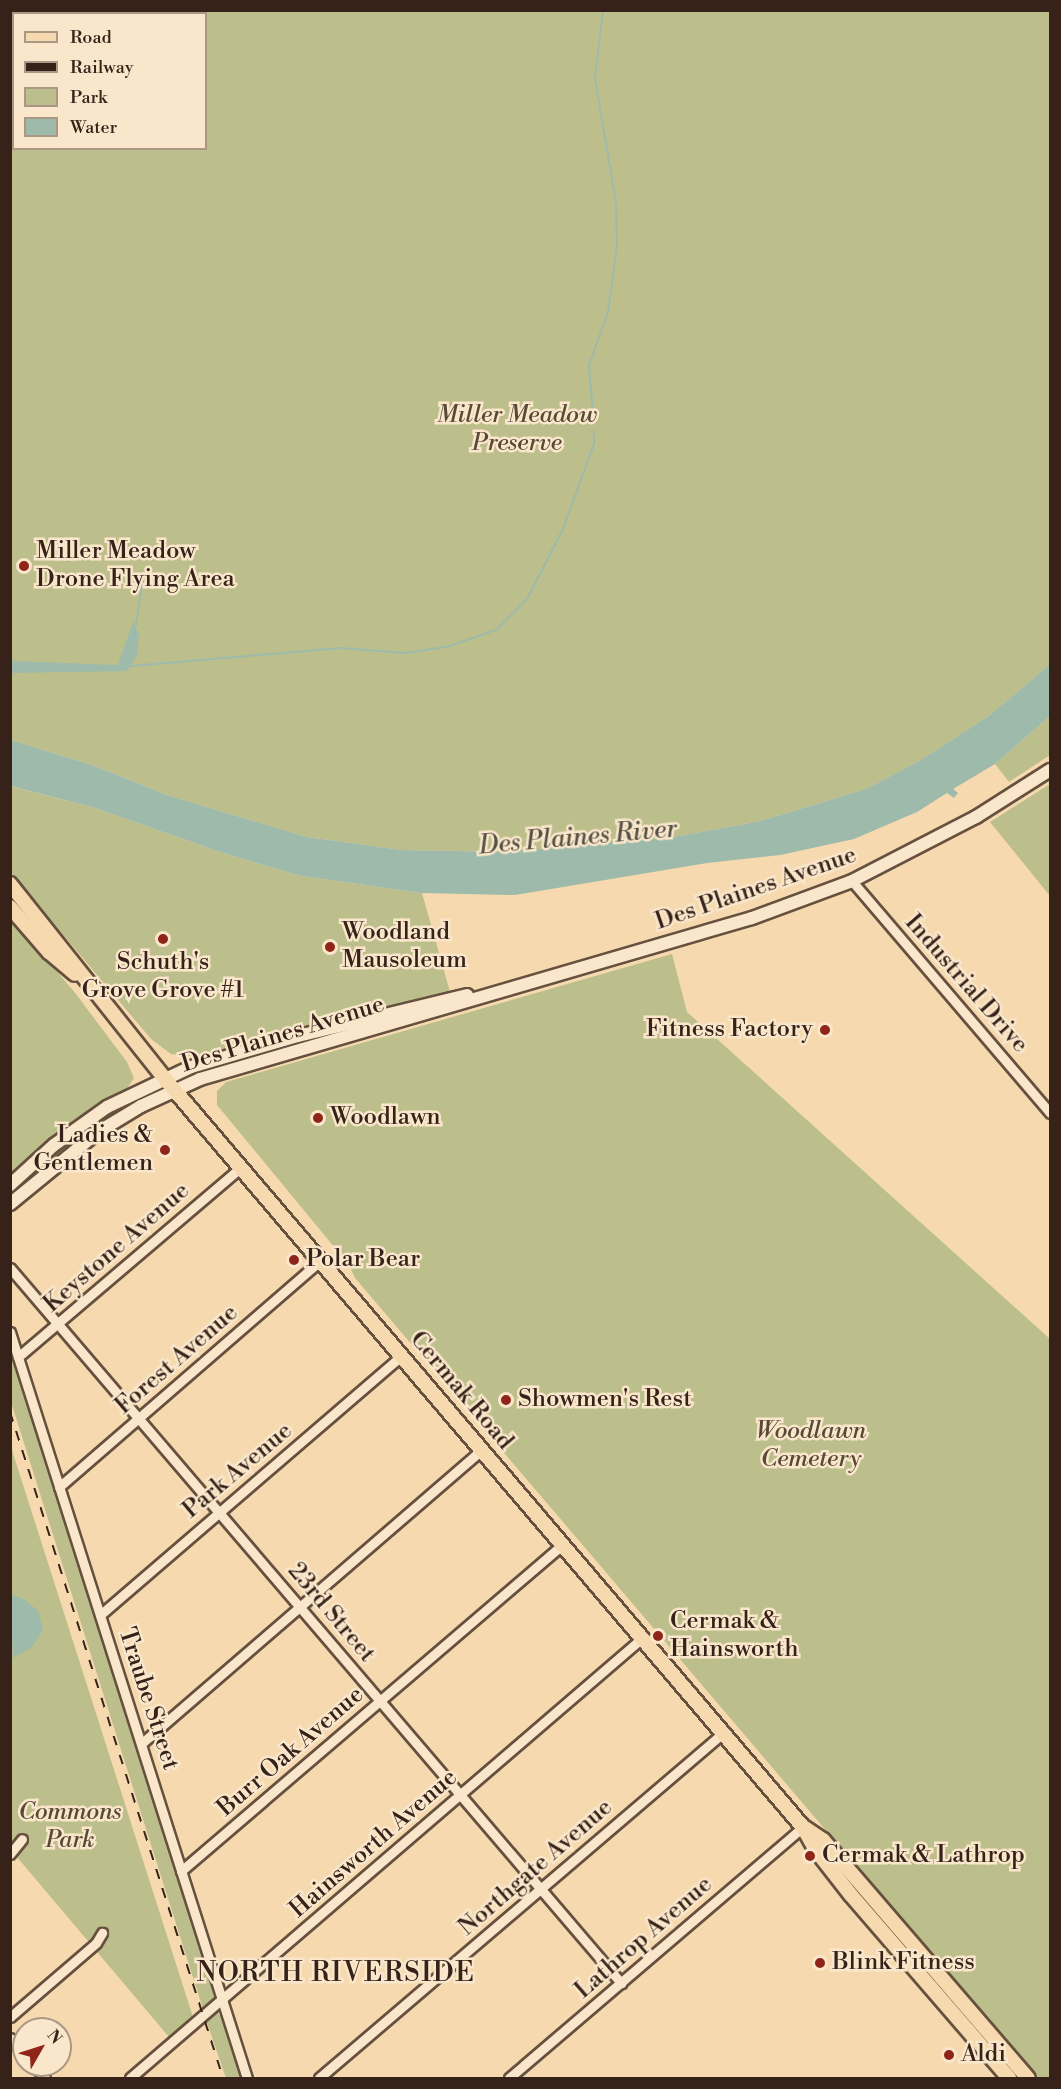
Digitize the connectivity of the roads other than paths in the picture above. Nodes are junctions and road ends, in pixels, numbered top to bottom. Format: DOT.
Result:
graph roads {
  1 [pos="1050,770"];
  2 [pos="852,881"];
  3 [pos="10,884"];
  4 [pos="10,907"];
  5 [pos="86,983"];
  6 [pos="492,992"];
  7 [pos="165,1079"];
  8 [pos="175,1090"];
  9 [pos="1050,1113"];
  10 [pos="240,1168"];
  11 [pos="10,1185"];
  12 [pos="10,1204"];
  13 [pos="320,1261"];
  14 [pos="10,1268"];
  15 [pos="58,1324"];
  16 [pos="10,1332"];
  17 [pos="401,1356"];
  18 [pos="18,1357"];
  19 [pos="139,1418"];
  20 [pos="481,1450"];
  21 [pos="59,1487"];
  22 [pos="219,1513"];
  23 [pos="562,1545"];
  24 [pos="300,1607"];
  25 [pos="100,1615"];
  26 [pos="642,1638"];
  27 [pos="380,1701"];
  28 [pos="723,1733"];
  29 [pos="142,1743"];
  30 [pos="459,1796"];
  31 [pos="803,1827"];
  32 [pos="22,1839"];
  33 [pos="10,1854"];
  34 [pos="182,1871"];
  35 [pos="541,1890"];
  36 [pos="102,1933"];
  37 [pos="621,1983"];
  38 [pos="222,2000"];
  39 [pos="10,2018"];
  40 [pos="130,2079"];
  41 [pos="247,2079"];
  42 [pos="320,2079"];
  43 [pos="509,2079"];
  44 [pos="1009,2079"];
  45 [pos="1028,2079"];
  1 -- 2 [label="main road, Des Plaines Avenue"];
  2 -- 6 [label="main road, Des Plaines Avenue"];
  2 -- 9 [label="street, Industrial Drive"];
  3 -- 5 [label="main road, Cermak Road"];
  4 -- 5 [label="main road, Cermak Road"];
  5 -- 7 [label="main road, Cermak Road"];
  6 -- 7 [label="main road, Des Plaines Avenue"];
  6 -- 8 [label="main road, Des Plaines Avenue"];
  7 -- 8 [label="main road, Cermak Road"];
  7 -- 11 [label="main road, Des Plaines Avenue"];
  8 -- 10 [label="main road, Cermak Road"];
  8 -- 12 [label="main road, Des Plaines Avenue"];
  10 -- 13 [label="main road, Cermak Road"];
  10 -- 15 [label="street, Keystone Avenue"];
  13 -- 17 [label="main road, Cermak Road"];
  13 -- 19 [label="street, Forest Avenue"];
  14 -- 15 [label="street, 23rd Street"];
  15 -- 18 [label="street, Keystone Avenue"];
  15 -- 19 [label="street, 23rd Street"];
  16 -- 18 [label="street, Traube Street"];
  17 -- 20 [label="main road, Cermak Road"];
  17 -- 22 [label="street, Park Avenue"];
  18 -- 21 [label="street, Traube Street"];
  19 -- 21 [label="street, Forest Avenue"];
  19 -- 22 [label="street, 23rd Street"];
  20 -- 23 [label="main road, Cermak Road"];
  20 -- 24 [label="street"];
  21 -- 25 [label="street, Traube Street"];
  22 -- 24 [label="street, 23rd Street"];
  22 -- 25 [label="street, Park Avenue"];
  23 -- 26 [label="main road, Cermak Road"];
  23 -- 27 [label="street, Burr Oak Avenue"];
  24 -- 27 [label="street, 23rd Street"];
  24 -- 29 [label="street"];
  25 -- 29 [label="street, Traube Street"];
  26 -- 28 [label="main road, Cermak Road"];
  26 -- 30 [label="street, Hainsworth Avenue"];
  27 -- 30 [label="street, 23rd Street"];
  27 -- 34 [label="street, Burr Oak Avenue"];
  28 -- 31 [label="main road, Cermak Road"];
  28 -- 35 [label="street, Northgate Avenue"];
  29 -- 34 [label="street, Traube Street"];
  30 -- 35 [label="street, 23rd Street"];
  30 -- 38 [label="street, Hainsworth Avenue"];
  31 -- 37 [label="street, Lathrop Avenue"];
  31 -- 44 [label="main road, Cermak Road"];
  31 -- 45 [label="main road, Cermak Road"];
  32 -- 33 [label="street"];
  34 -- 38 [label="street, Traube Street"];
  35 -- 37 [label="street, 23rd Street"];
  35 -- 42 [label="street, Northgate Avenue"];
  36 -- 39 [label="street"];
  37 -- 43 [label="street, Lathrop Avenue"];
  38 -- 40 [label="street, Hainsworth Avenue"];
  38 -- 41 [label="street, Traube Street"];
}
